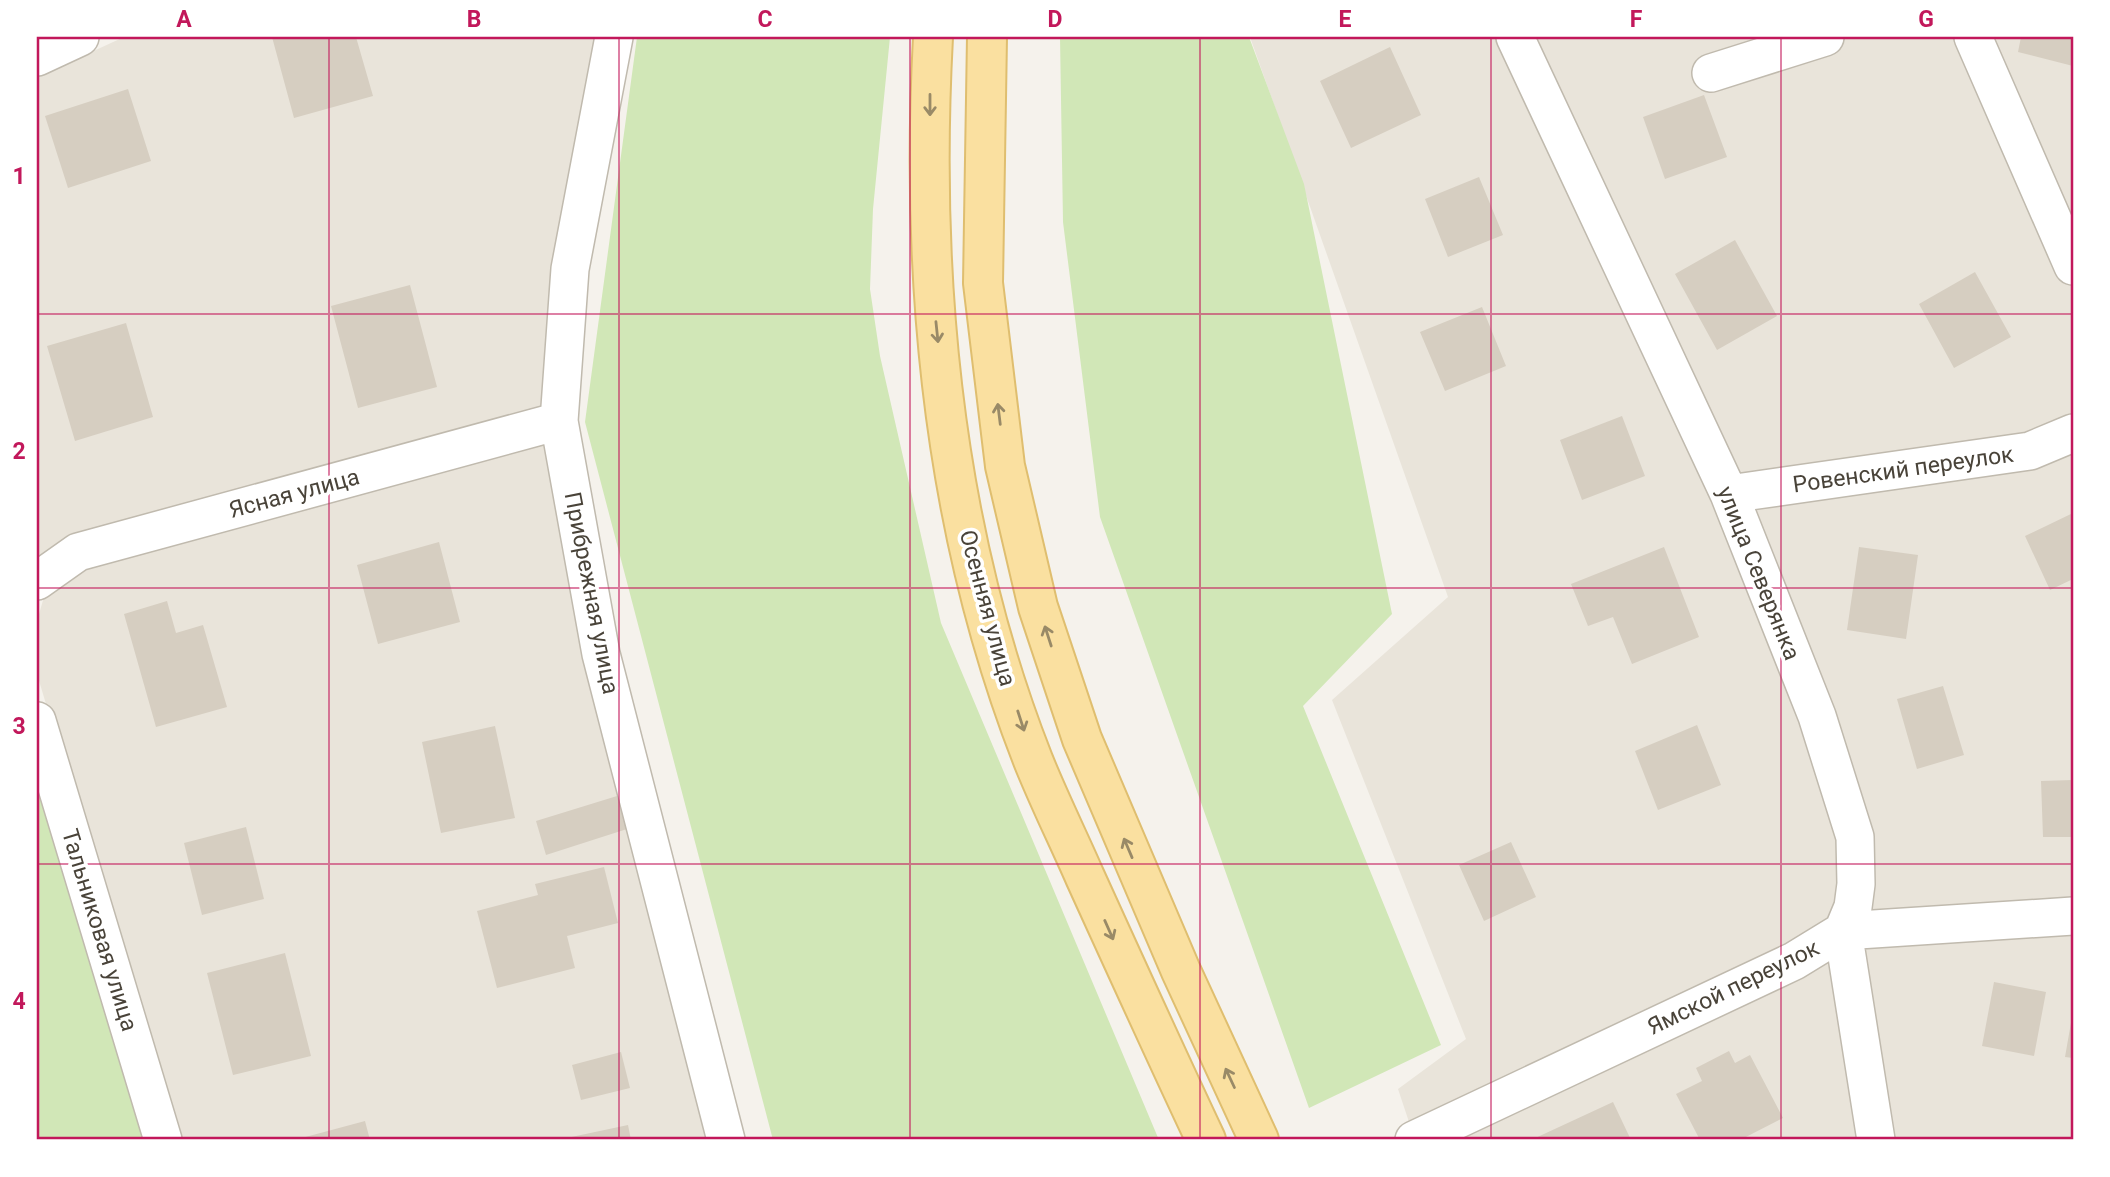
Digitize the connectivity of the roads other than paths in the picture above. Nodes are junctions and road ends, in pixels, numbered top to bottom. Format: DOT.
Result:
graph roads {
  1 [pos="80,37"];
  2 [pos="614,37"];
  3 [pos="933,37"];
  4 [pos="987,37"];
  5 [pos="1515,37"];
  6 [pos="1825,37"];
  7 [pos="1973,37"];
  8 [pos="37,57"];
  9 [pos="1711,73"];
  10 [pos="2073,266"];
  11 [pos="559,421"];
  12 [pos="2073,433"];
  13 [pos="1729,494"];
  14 [pos="37,581"];
  15 [pos="37,721"];
  16 [pos="2073,916"];
  17 [pos="1843,931"];
  18 [pos="163,1140"];
  19 [pos="726,1140"];
  20 [pos="1206,1140"];
  21 [pos="1259,1140"];
  22 [pos="1414,1140"];
  23 [pos="1876,1140"];
  1 -- 8 [label="street"];
  2 -- 11 [label="street, Прибрежная улица"];
  3 -- 20 [label="main road, Осенняя улица, one-way"];
  21 -- 4 [label="main road, one-way"];
  5 -- 13 [label="street, улица Северянка"];
  6 -- 9 [label="street"];
  7 -- 10 [label="street"];
  11 -- 14 [label="street, Ясная улица"];
  11 -- 19 [label="street, Прибрежная улица"];
  12 -- 13 [label="street, Ровенский переулок"];
  13 -- 17 [label="street, улица Северянка"];
  15 -- 18 [label="street, Тальниковая улица"];
  16 -- 17 [label="street, Ямской переулок"];
  17 -- 22 [label="street, Ямской переулок"];
  17 -- 23 [label="street, улица Северянка"];
}
